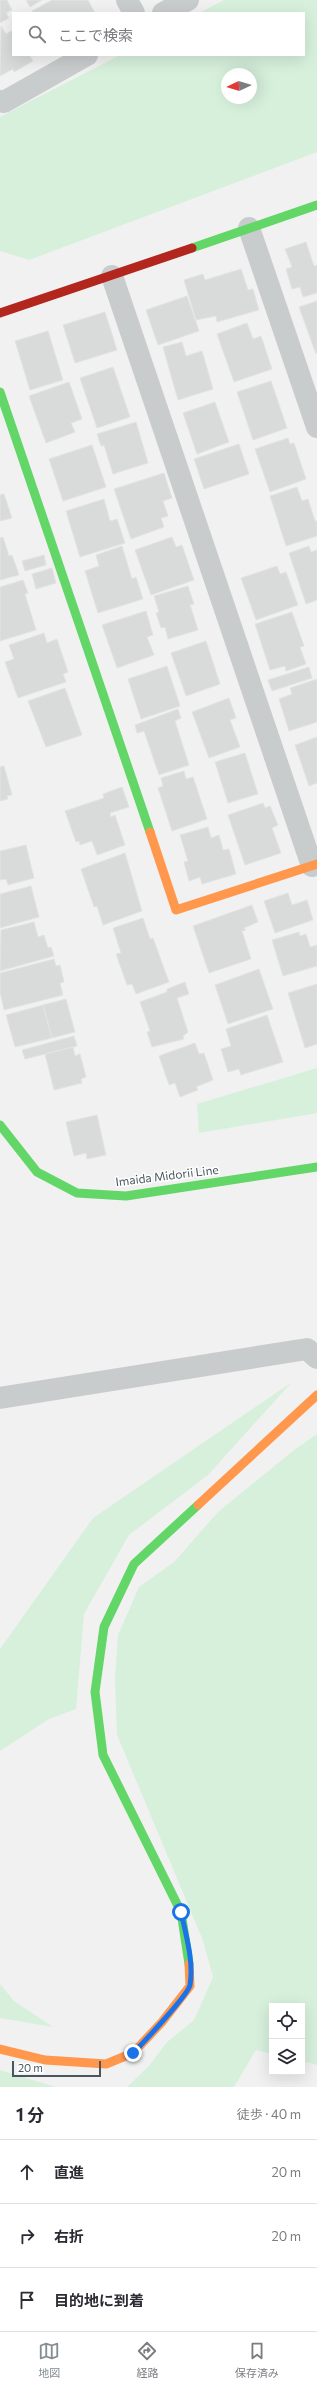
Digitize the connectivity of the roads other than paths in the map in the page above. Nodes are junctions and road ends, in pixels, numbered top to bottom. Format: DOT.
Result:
graph roads {
  1 [pos="127,0"];
  2 [pos="188,0"];
  3 [pos="133,12"];
  4 [pos="165,12"];
  5 [pos="85,56"];
  6 [pos="0,101"];
  7 [pos="317,205"];
  8 [pos="249,228"];
  9 [pos="112,276"];
  10 [pos="0,313"];
  11 [pos="0,392"];
  12 [pos="317,427"];
  13 [pos="314,865"];
  14 [pos="0,1125"];
  15 [pos="317,1167"];
  16 [pos="317,1358"];
  17 [pos="317,1395"];
  18 [pos="0,1398"];
  19 [pos="0,2049"];
  1 -- 3 [label="street"];
  2 -- 4 [label="street"];
  5 -- 6 [label="street"];
  7 -- 8 [label="street"];
  8 -- 9 [label="street"];
  8 -- 12 [label="street"];
  9 -- 10 [label="street"];
  9 -- 13 [label="street"];
  11 -- 13 [label="street"];
  14 -- 15 [label="street, Imaida Midorii Line"];
  16 -- 18 [label="street"];
  17 -- 19 [label="street"];
}
